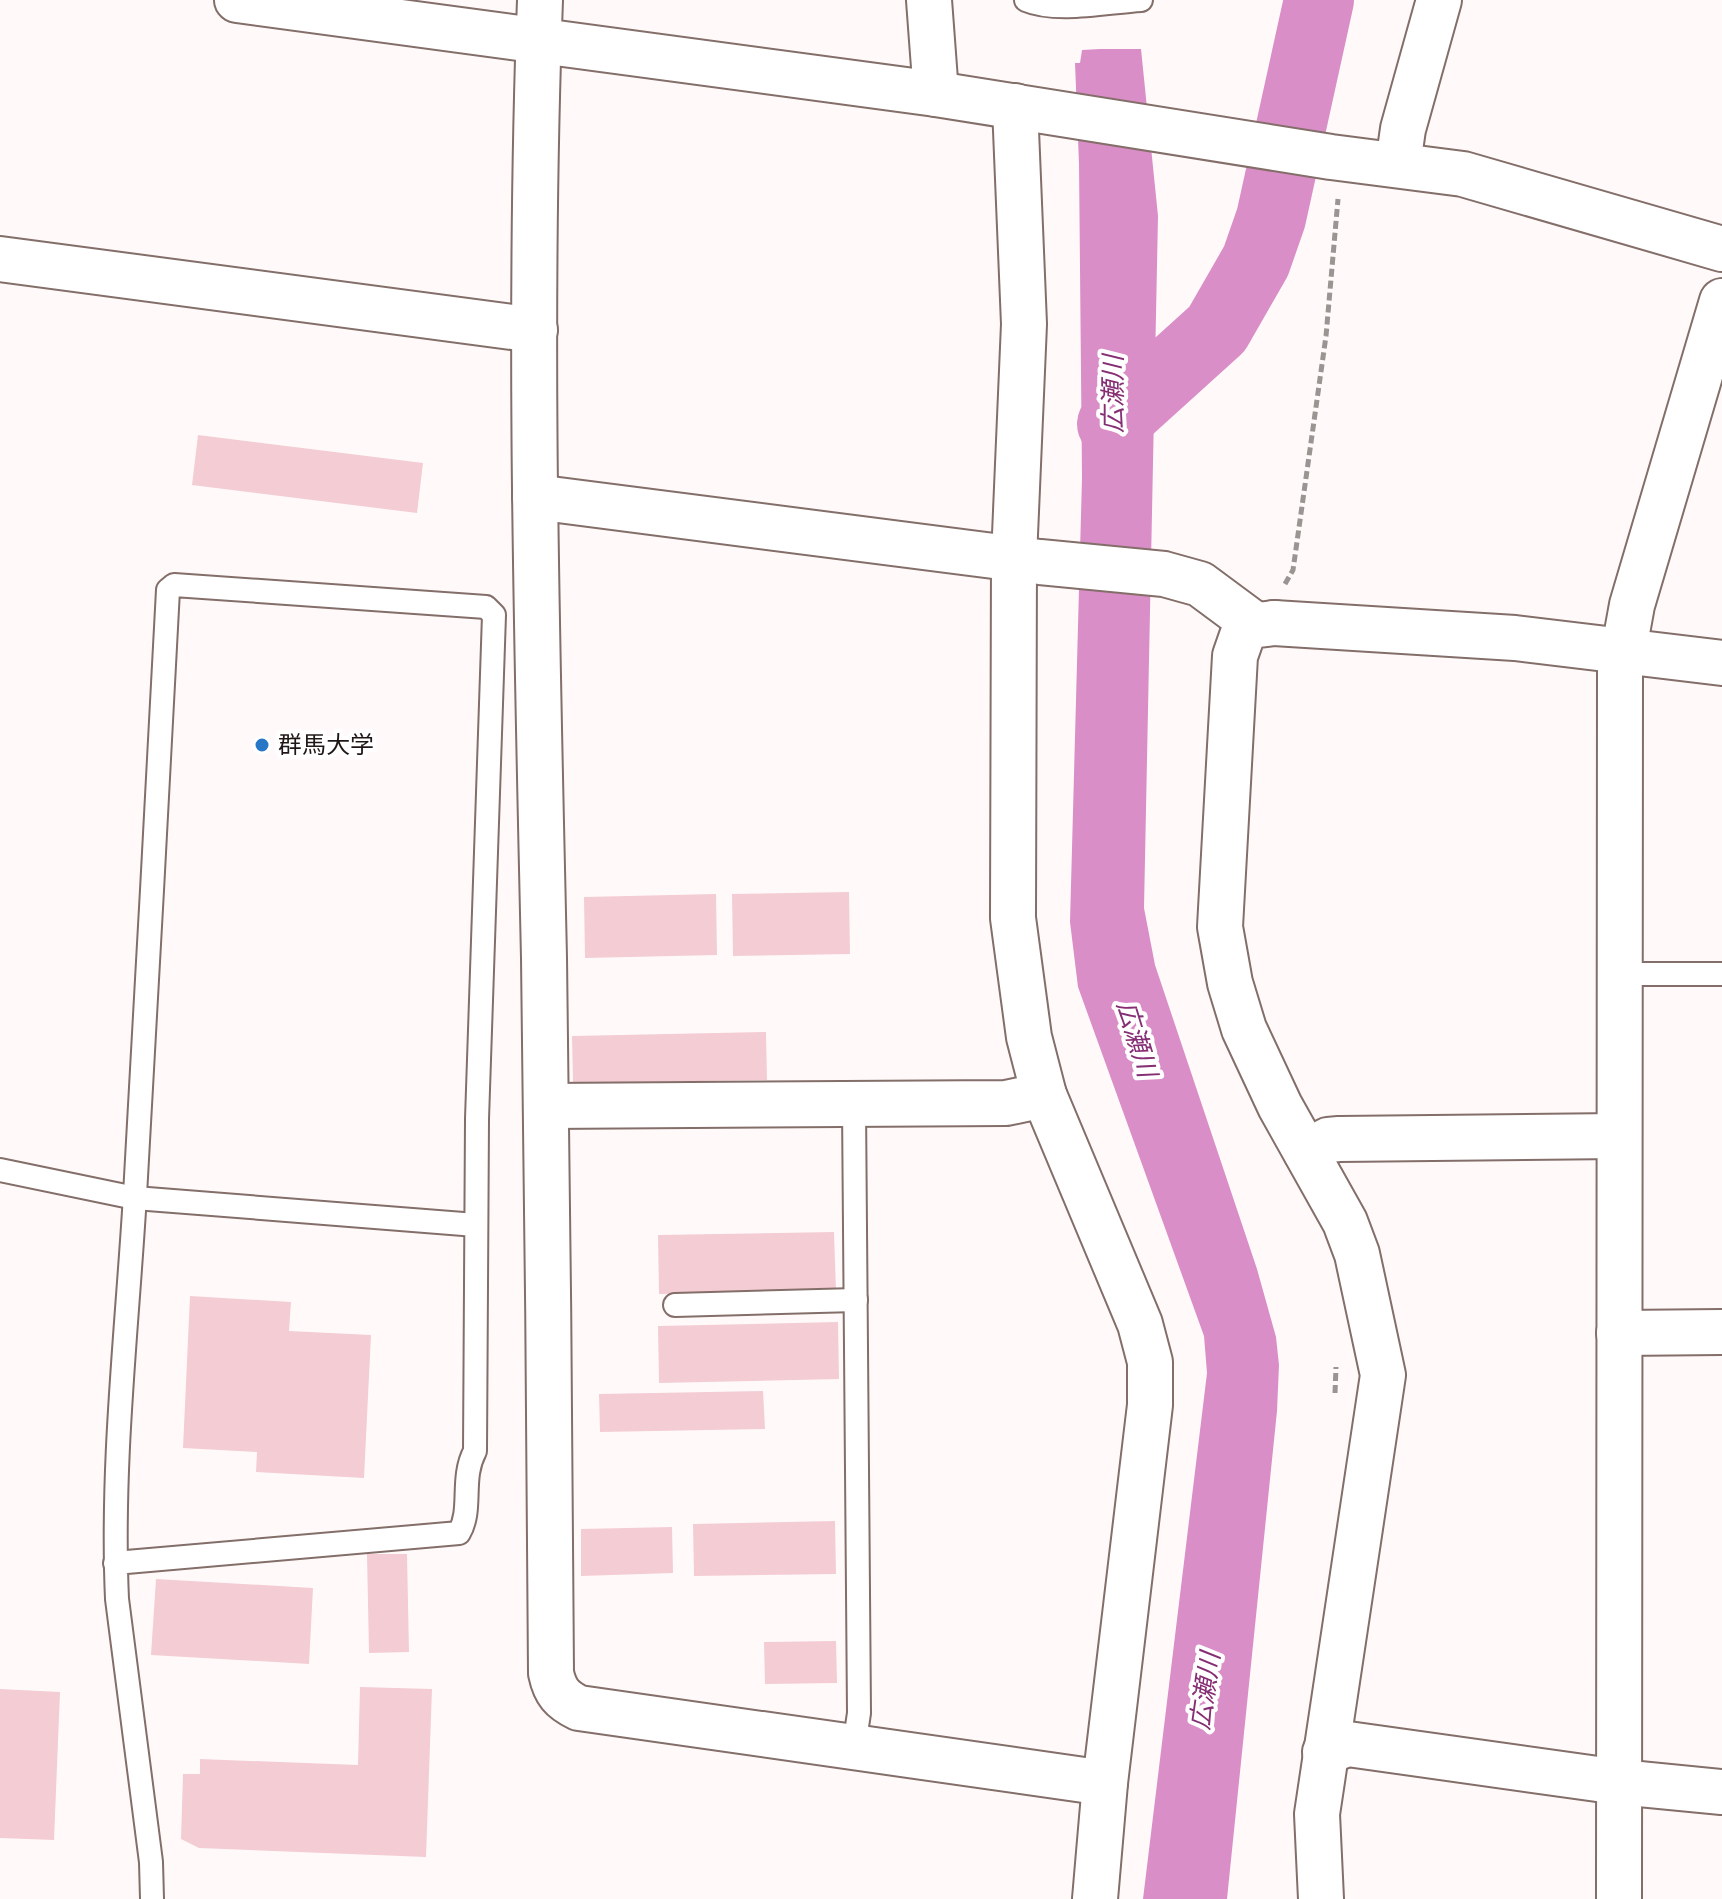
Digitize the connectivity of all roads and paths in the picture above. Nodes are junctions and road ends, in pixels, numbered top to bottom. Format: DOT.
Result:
graph roads {
  1 [pos="237,0"];
  2 [pos="929,0"];
  3 [pos="1026,0"];
  4 [pos="1141,0"];
  5 [pos="1439,0"];
  6 [pos="539,20"];
  7 [pos="936,94"];
  8 [pos="1030,108"];
  9 [pos="1336,158"];
  10 [pos="1398,164"];
  11 [pos="1722,249"];
  12 [pos="0,259"];
  13 [pos="1722,301"];
  14 [pos="535,330"];
  15 [pos="535,497"];
  16 [pos="1027,560"];
  17 [pos="1264,623"];
  18 [pos="1623,651"];
  19 [pos="1722,663"];
  20 [pos="1620,974"];
  21 [pos="1722,974"];
  22 [pos="1044,1095"];
  23 [pos="547,1106"];
  24 [pos="854,1106"];
  25 [pos="1619,1136"];
  26 [pos="1306,1152"];
  27 [pos="0,1170"];
  28 [pos="135,1198"];
  29 [pos="476,1225"];
  30 [pos="856,1300"];
  31 [pos="675,1305"];
  32 [pos="1722,1332"];
  33 [pos="1619,1333"];
  34 [pos="115,1563"];
  35 [pos="854,1747"];
  36 [pos="1325,1752"];
  37 [pos="1619,1782"];
  38 [pos="1105,1783"];
  39 [pos="1722,1792"];
  40 [pos="152,1899"];
  41 [pos="1095,1899"];
  42 [pos="1321,1899"];
  43 [pos="1619,1899"];
  1 -- 6 [label="street"];
  2 -- 7 [label="street"];
  3 -- 4 [label="lane"];
  5 -- 10 [label="street"];
  6 -- 7 [label="street"];
  6 -- 14 [label="street"];
  7 -- 8 [label="street"];
  8 -- 9 [label="street"];
  8 -- 16 [label="street"];
  9 -- 10 [label="street"];
  9 -- 17 [label="path"];
  10 -- 11 [label="street"];
  12 -- 14 [label="street"];
  13 -- 18 [label="street"];
  14 -- 15 [label="street"];
  15 -- 16 [label="street"];
  15 -- 23 [label="street"];
  16 -- 17 [label="street"];
  16 -- 22 [label="street"];
  17 -- 18 [label="street"];
  17 -- 26 [label="street"];
  18 -- 19 [label="street"];
  18 -- 20 [label="street"];
  20 -- 21 [label="lane"];
  20 -- 25 [label="street"];
  22 -- 24 [label="street"];
  22 -- 38 [label="street"];
  23 -- 24 [label="street"];
  23 -- 35 [label="street"];
  24 -- 30 [label="lane"];
  25 -- 26 [label="street"];
  25 -- 33 [label="street"];
  26 -- 36 [label="street"];
  27 -- 28 [label="lane"];
  28 -- 29 [label="lane"];
  28 -- 29 [label="lane"];
  28 -- 34 [label="lane"];
  29 -- 34 [label="lane"];
  30 -- 31 [label="lane"];
  30 -- 35 [label="lane"];
  32 -- 33 [label="street"];
  33 -- 37 [label="street"];
  34 -- 40 [label="lane"];
  35 -- 38 [label="street"];
  36 -- 37 [label="street"];
  36 -- 42 [label="street"];
  37 -- 39 [label="street"];
  37 -- 43 [label="street"];
  38 -- 41 [label="street"];
}
